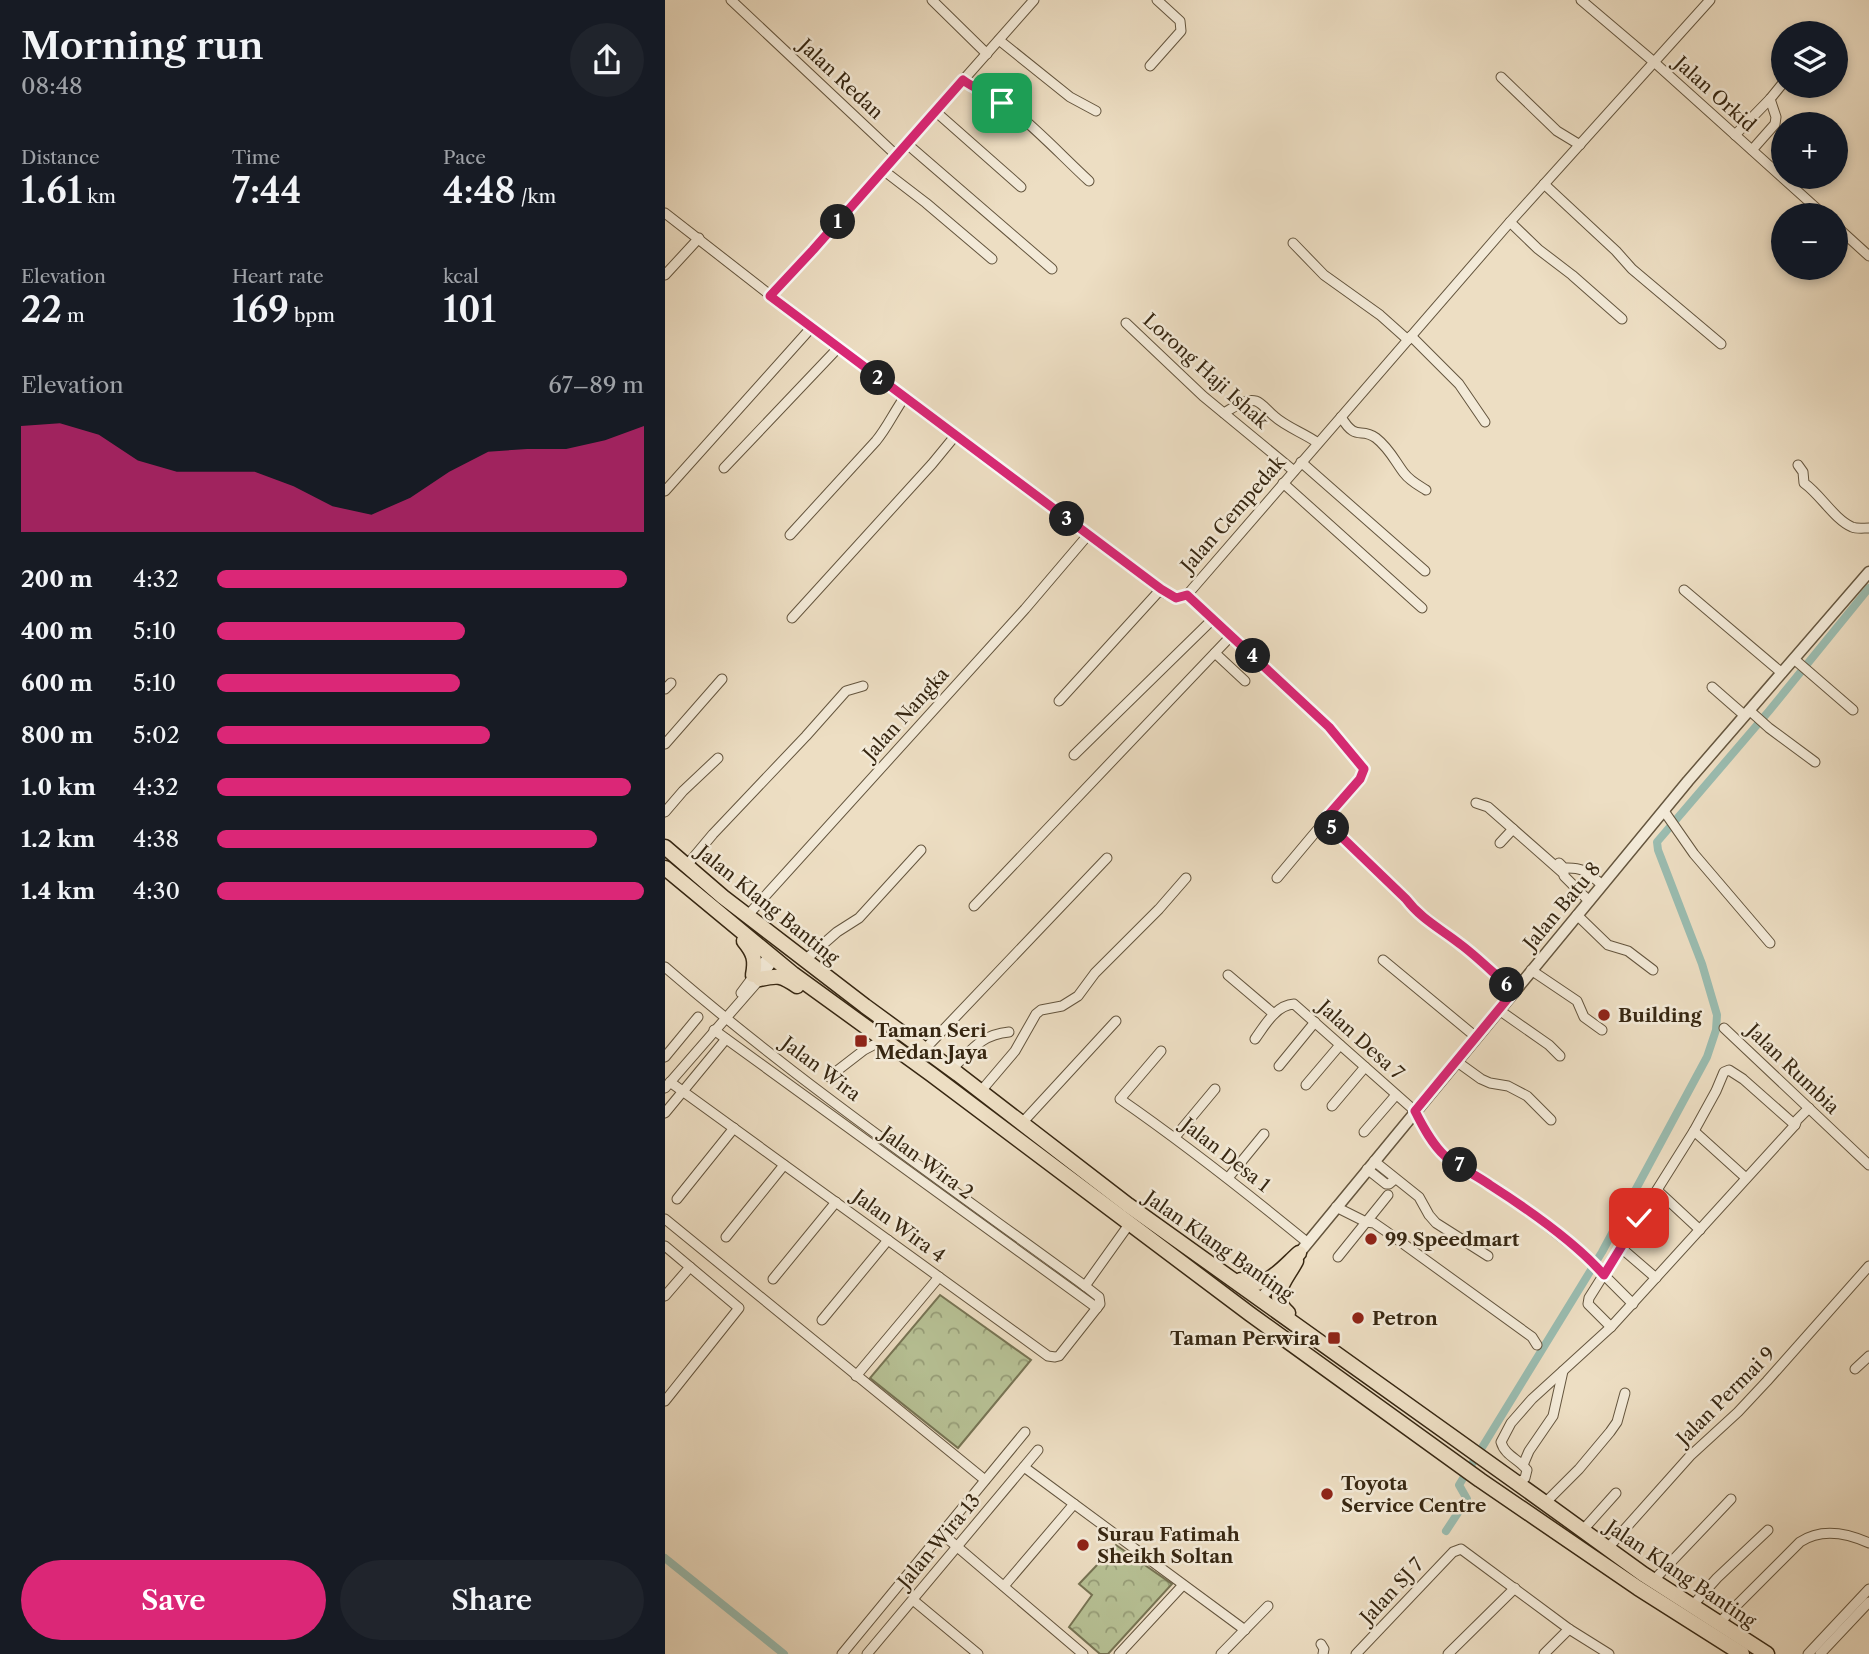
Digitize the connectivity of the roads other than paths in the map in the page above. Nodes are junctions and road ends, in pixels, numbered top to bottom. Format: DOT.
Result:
graph roads {
  1 [pos="731,0"];
  2 [pos="932,0"];
  3 [pos="1034,0"];
  4 [pos="1157,0"];
  5 [pos="1581,0"];
  6 [pos="1710,0"];
  7 [pos="999,40"];
  8 [pos="987,54"];
  9 [pos="1654,62"];
  10 [pos="1150,66"];
  11 [pos="1501,77"];
  12 [pos="963,80"];
  13 [pos="1770,99"];
  14 [pos="1096,111"];
  15 [pos="937,113"];
  16 [pos="1735,135"];
  17 [pos="1580,145"];
  18 [pos="911,148"];
  19 [pos="1752,150"];
  20 [pos="896,155"];
  21 [pos="888,175"];
  22 [pos="1089,181"];
  23 [pos="1544,184"];
  24 [pos="1021,187"];
  25 [pos="1811,203"];
  26 [pos="665,213"];
  27 [pos="1510,222"];
  28 [pos="1848,237"];
  29 [pos="699,239"];
  30 [pos="1293,243"];
  31 [pos="1869,256"];
  32 [pos="992,259"];
  33 [pos="1052,269"];
  34 [pos="665,275"];
  35 [pos="770,296"];
  36 [pos="1622,319"];
  37 [pos="1126,323"];
  38 [pos="811,328"];
  39 [pos="1410,338"];
  40 [pos="1721,344"];
  41 [pos="838,348"];
  42 [pos="904,398"];
  43 [pos="1224,413"];
  44 [pos="1341,417"];
  45 [pos="1485,422"];
  46 [pos="955,436"];
  47 [pos="1318,443"];
  48 [pos="1301,462"];
  49 [pos="1798,465"];
  50 [pos="724,468"];
  51 [pos="1294,471"];
  52 [pos="1283,483"];
  53 [pos="1426,490"];
  54 [pos="665,491"];
  55 [pos="1869,528"];
  56 [pos="790,535"];
  57 [pos="1088,535"];
  58 [pos="1425,571"];
  59 [pos="1869,572"];
  60 [pos="1161,589"];
  61 [pos="1684,590"];
  62 [pos="1187,595"];
  63 [pos="1422,608"];
  64 [pos="792,618"];
  65 [pos="1213,619"];
  66 [pos="1231,636"];
  67 [pos="1215,653"];
  68 [pos="1798,662"];
  69 [pos="1782,673"];
  70 [pos="722,679"];
  71 [pos="1245,681"];
  72 [pos="863,686"];
  73 [pos="1712,687"];
  74 [pos="1059,701"];
  75 [pos="1853,710"];
  76 [pos="1749,714"];
  77 [pos="665,744"];
  78 [pos="1074,755"];
  79 [pos="718,758"];
  80 [pos="1815,762"];
  81 [pos="1476,803"];
  82 [pos="665,812"];
  83 [pos="1667,815"];
  84 [pos="1324,820"];
  85 [pos="1513,829"];
  86 [pos="1500,843"];
  87 [pos="1539,845"];
  88 [pos="665,847"];
  89 [pos="921,850"];
  90 [pos="1107,858"];
  91 [pos="687,865"];
  92 [pos="665,868"];
  93 [pos="1564,870"];
  94 [pos="1186,878"];
  95 [pos="1277,878"];
  96 [pos="1602,885"];
  97 [pos="696,895"];
  98 [pos="723,897"];
  99 [pos="1588,901"];
  100 [pos="974,906"];
  101 [pos="748,915"];
  102 [pos="1577,915"];
  103 [pos="1770,943"];
  104 [pos="773,958"];
  105 [pos="805,960"];
  106 [pos="1383,960"];
  107 [pos="665,967"];
  108 [pos="1531,970"];
  109 [pos="1653,970"];
  110 [pos="1228,975"];
  111 [pos="756,977"];
  112 [pos="1514,991"];
  113 [pos="865,1006"];
  114 [pos="1499,1010"];
  115 [pos="1274,1014"];
  116 [pos="698,1017"];
  117 [pos="724,1018"];
  118 [pos="1117,1021"];
  119 [pos="1315,1022"];
  120 [pos="1724,1028"];
  121 [pos="866,1029"];
  122 [pos="714,1030"];
  123 [pos="1602,1030"];
  124 [pos="1009,1032"];
  125 [pos="1476,1037"];
  126 [pos="726,1039"];
  127 [pos="1255,1039"];
  128 [pos="883,1040"];
  129 [pos="1340,1045"];
  130 [pos="924,1050"];
  131 [pos="1161,1051"];
  132 [pos="665,1056"];
  133 [pos="1560,1056"];
  134 [pos="1456,1061"];
  135 [pos="1279,1066"];
  136 [pos="1365,1067"];
  137 [pos="952,1069"];
  138 [pos="829,1077"];
  139 [pos="668,1085"];
  140 [pos="1305,1085"];
  141 [pos="1215,1089"];
  142 [pos="683,1091"];
  143 [pos="981,1091"];
  144 [pos="1396,1095"];
  145 [pos="1332,1106"];
  146 [pos="1809,1108"];
  147 [pos="1415,1111"];
  148 [pos="665,1113"];
  149 [pos="1551,1120"];
  150 [pos="1022,1123"];
  151 [pos="1795,1125"];
  152 [pos="734,1128"];
  153 [pos="1695,1131"];
  154 [pos="1364,1132"];
  155 [pos="1264,1134"];
  156 [pos="1175,1137"];
  157 [pos="784,1165"];
  158 [pos="1370,1165"];
  159 [pos="1869,1165"];
  160 [pos="1227,1178"];
  161 [pos="1746,1178"];
  162 [pos="1658,1191"];
  163 [pos="1388,1195"];
  164 [pos="677,1199"];
  165 [pos="836,1202"];
  166 [pos="1336,1207"];
  167 [pos="665,1219"];
  168 [pos="1366,1222"];
  169 [pos="1130,1223"];
  170 [pos="1700,1230"];
  171 [pos="1169,1234"];
  172 [pos="726,1237"];
  173 [pos="888,1240"];
  174 [pos="665,1246"];
  175 [pos="1620,1247"];
  176 [pos="1304,1248"];
  177 [pos="1164,1251"];
  178 [pos="1488,1256"];
  179 [pos="1338,1258"];
  180 [pos="1869,1266"];
  181 [pos="689,1267"];
  182 [pos="1601,1273"];
  183 [pos="939,1277"];
  184 [pos="1656,1278"];
  185 [pos="773,1279"];
  186 [pos="1085,1286"];
  187 [pos="665,1296"];
  188 [pos="1260,1299"];
  189 [pos="1633,1304"];
  190 [pos="1097,1308"];
  191 [pos="822,1320"];
  192 [pos="1611,1327"];
  193 [pos="1286,1340"];
  194 [pos="1537,1345"];
  195 [pos="1869,1356"];
  196 [pos="1343,1359"];
  197 [pos="1855,1369"];
  198 [pos="1563,1371"];
  199 [pos="856,1376"];
  200 [pos="1625,1393"];
  201 [pos="665,1401"];
  202 [pos="1025,1432"];
  203 [pos="1038,1450"];
  204 [pos="1523,1465"];
  205 [pos="1024,1467"];
  206 [pos="985,1480"];
  207 [pos="1517,1484"];
  208 [pos="1616,1493"];
  209 [pos="1731,1499"];
  210 [pos="1545,1503"];
  211 [pos="1074,1504"];
  212 [pos="1768,1530"];
  213 [pos="1582,1531"];
  214 [pos="941,1533"];
  215 [pos="1869,1543"];
  216 [pos="958,1547"];
  217 [pos="1607,1549"];
  218 [pos="1653,1581"];
  219 [pos="1184,1585"];
  220 [pos="1004,1586"];
  221 [pos="1515,1588"];
  222 [pos="1869,1590"];
  223 [pos="913,1600"];
  224 [pos="1869,1602"];
  225 [pos="1268,1606"];
  226 [pos="1692,1606"];
  227 [pos="1719,1623"];
  228 [pos="1569,1629"];
  229 [pos="1245,1630"];
  230 [pos="870,1653"];
  231 [pos="842,1654"];
  232 [pos="978,1654"];
  233 [pos="1083,1654"];
  234 [pos="1119,1654"];
  235 [pos="1221,1654"];
  236 [pos="1356,1654"];
  237 [pos="1448,1654"];
  238 [pos="1544,1654"];
  239 [pos="1609,1654"];
  240 [pos="1742,1654"];
  241 [pos="1767,1654"];
  242 [pos="1808,1654"];
  243 [pos="1820,1654"];
  1 -- 20 [label="street, Jalan Redan"];
  2 -- 8 [label="street"];
  3 -- 7 [label="street"];
  4 -- 10 [label="street"];
  5 -- 9 [label="street, Jalan Orkid"];
  6 -- 9 [label="street, Jalan Cempedak"];
  7 -- 8 [label="street"];
  7 -- 14 [label="street"];
  8 -- 12 [label="street"];
  9 -- 16 [label="street, Jalan Orkid"];
  9 -- 17 [label="street, Jalan Cempedak"];
  11 -- 17 [label="street"];
  12 -- 15 [label="street"];
  12 -- 22 [label="street"];
  13 -- 16 [label="street"];
  13 -- 19 [label="street"];
  15 -- 18 [label="street"];
  15 -- 24 [label="street"];
  16 -- 19 [label="street, Jalan Orkid"];
  17 -- 23 [label="street, Jalan Cempedak"];
  18 -- 20 [label="street"];
  18 -- 33 [label="street"];
  19 -- 25 [label="street, Jalan Orkid"];
  20 -- 21 [label="street"];
  21 -- 32 [label="street"];
  21 -- 35 [label="street"];
  23 -- 27 [label="street, Jalan Cempedak"];
  23 -- 40 [label="street"];
  26 -- 29 [label="street, Jalan Cempedak"];
  27 -- 36 [label="street"];
  27 -- 39 [label="street, Jalan Cempedak"];
  28 -- 31 [label="street"];
  29 -- 34 [label="street"];
  29 -- 35 [label="street, Jalan Cempedak"];
  30 -- 39 [label="street"];
  35 -- 38 [label="street, Jalan Cempedak"];
  37 -- 43 [label="street, Lorong Haji Ishak"];
  38 -- 41 [label="street, Jalan Cempedak"];
  38 -- 54 [label="street"];
  39 -- 44 [label="street, Jalan Cempedak"];
  39 -- 45 [label="street"];
  41 -- 42 [label="street, Jalan Cempedak"];
  41 -- 50 [label="street"];
  42 -- 46 [label="street, Jalan Cempedak"];
  42 -- 56 [label="street"];
  43 -- 47 [label="street"];
  43 -- 51 [label="street, Lorong Haji Ishak"];
  44 -- 47 [label="street, Jalan Cempedak"];
  44 -- 53 [label="street"];
  46 -- 57 [label="street, Jalan Cempedak"];
  46 -- 64 [label="street"];
  47 -- 48 [label="street, Jalan Cempedak"];
  48 -- 51 [label="street, Jalan Cempedak"];
  48 -- 58 [label="street"];
  49 -- 55 [label="street"];
  51 -- 52 [label="street, Jalan Cempedak"];
  52 -- 62 [label="street, Jalan Cempedak"];
  52 -- 63 [label="street"];
  57 -- 60 [label="street, Jalan Cempedak"];
  57 -- 101 [label="street, Jalan Nangka"];
  59 -- 68 [label="street, Jalan Batu 8"];
  60 -- 62 [label="street, Jalan Cempedak"];
  60 -- 74 [label="street"];
  61 -- 69 [label="street"];
  62 -- 65 [label="street"];
  65 -- 66 [label="street"];
  65 -- 78 [label="street"];
  66 -- 67 [label="street"];
  66 -- 84 [label="street"];
  67 -- 71 [label="street"];
  67 -- 100 [label="street"];
  68 -- 69 [label="street, Jalan Batu 8"];
  68 -- 75 [label="street"];
  69 -- 76 [label="street, Jalan Batu 8"];
  70 -- 77 [label="street"];
  72 -- 91 [label="street"];
  73 -- 76 [label="street"];
  76 -- 80 [label="street"];
  76 -- 83 [label="street, Jalan Batu 8"];
  79 -- 82 [label="street"];
  81 -- 85 [label="street"];
  83 -- 96 [label="street, Jalan Batu 8"];
  83 -- 103 [label="street"];
  84 -- 95 [label="street"];
  84 -- 112 [label="street"];
  85 -- 86 [label="street"];
  85 -- 93 [label="street"];
  87 -- 93 [label="street"];
  88 -- 91 [label="highway, Jalan Klang Banting"];
  89 -- 105 [label="street"];
  90 -- 130 [label="street"];
  91 -- 98 [label="highway, Jalan Klang Banting"];
  92 -- 97 [label="highway, Jalan Klang Banting"];
  93 -- 96 [label="street"];
  93 -- 99 [label="street"];
  94 -- 143 [label="street"];
  96 -- 99 [label="street, Jalan Batu 8"];
  97 -- 104 [label="highway, Jalan Klang Banting"];
  97 -- 111 [label="highway"];
  98 -- 101 [label="highway, Jalan Klang Banting"];
  98 -- 104 [label="highway"];
  99 -- 102 [label="street, Jalan Batu 8"];
  101 -- 105 [label="highway, Jalan Klang Banting"];
  102 -- 108 [label="street, Jalan Batu 8"];
  102 -- 109 [label="street"];
  104 -- 111 [label="street"];
  104 -- 113 [label="highway"];
  104 -- 121 [label="highway, Jalan Klang Banting"];
  105 -- 113 [label="highway, Jalan Klang Banting"];
  106 -- 125 [label="street"];
  107 -- 117 [label="street"];
  108 -- 112 [label="street, Jalan Batu 8"];
  108 -- 123 [label="street"];
  110 -- 115 [label="street"];
  111 -- 117 [label="street"];
  111 -- 121 [label="highway"];
  112 -- 114 [label="street, Jalan Batu 8"];
  113 -- 130 [label="highway, Jalan Klang Banting"];
  114 -- 125 [label="street, Jalan Batu 8"];
  114 -- 133 [label="street"];
  115 -- 119 [label="street, Jalan Desa 7"];
  115 -- 127 [label="street"];
  116 -- 132 [label="street"];
  117 -- 122 [label="street"];
  117 -- 186 [label="street, Jalan Wira"];
  118 -- 150 [label="street"];
  119 -- 129 [label="street, Jalan Desa 7"];
  119 -- 135 [label="street"];
  120 -- 146 [label="street, Jalan Rumbia"];
  121 -- 128 [label="highway, Jalan Klang Banting"];
  122 -- 126 [label="street, Jalan Wira 2"];
  122 -- 139 [label="street"];
  124 -- 137 [label="street"];
  125 -- 134 [label="street, Jalan Batu 8"];
  126 -- 142 [label="street"];
  126 -- 190 [label="street, Jalan Wira 2"];
  128 -- 138 [label="street"];
  128 -- 169 [label="highway, Jalan Klang Banting"];
  129 -- 136 [label="street, Jalan Desa 7"];
  129 -- 140 [label="street"];
  130 -- 137 [label="highway, Jalan Klang Banting"];
  131 -- 156 [label="street, Jalan Desa 1"];
  134 -- 147 [label="street, Jalan Batu 8"];
  134 -- 149 [label="street"];
  136 -- 144 [label="street, Jalan Desa 7"];
  136 -- 145 [label="street"];
  137 -- 143 [label="highway, Jalan Klang Banting"];
  139 -- 142 [label="street, Jalan Wira 4"];
  141 -- 156 [label="street"];
  142 -- 148 [label="street"];
  142 -- 152 [label="street, Jalan Wira 4"];
  143 -- 150 [label="highway, Jalan Klang Banting"];
  144 -- 147 [label="street, Jalan Desa 7"];
  144 -- 154 [label="street"];
  146 -- 151 [label="street"];
  146 -- 159 [label="street, Jalan Rumbia"];
  147 -- 158 [label="street, Jalan Batu 8"];
  147 -- 182 [label="street"];
  150 -- 171 [label="highway, Jalan Klang Banting"];
  151 -- 153 [label="street"];
  151 -- 161 [label="street"];
  152 -- 157 [label="street, Jalan Wira 4"];
  152 -- 164 [label="street"];
  153 -- 161 [label="street"];
  153 -- 162 [label="street"];
  155 -- 160 [label="street"];
  156 -- 160 [label="street, Jalan Desa 1"];
  157 -- 165 [label="street, Jalan Wira 4"];
  157 -- 172 [label="street"];
  158 -- 166 [label="street, Jalan Batu 8"];
  158 -- 178 [label="street"];
  160 -- 176 [label="street, Jalan Desa 1"];
  161 -- 170 [label="street"];
  162 -- 170 [label="street"];
  162 -- 175 [label="street"];
  163 -- 168 [label="street"];
  165 -- 173 [label="street, Jalan Wira 4"];
  165 -- 185 [label="street"];
  166 -- 168 [label="street"];
  166 -- 176 [label="street, Jalan Batu 8"];
  167 -- 199 [label="street"];
  168 -- 179 [label="street"];
  168 -- 194 [label="street"];
  169 -- 177 [label="highway, Jalan Klang Banting"];
  169 -- 186 [label="street"];
  170 -- 184 [label="street"];
  171 -- 176 [label="highway"];
  171 -- 188 [label="highway, Jalan Klang Banting"];
  173 -- 183 [label="street, Jalan Wira 4"];
  173 -- 191 [label="street"];
  174 -- 181 [label="street"];
  175 -- 182 [label="street"];
  175 -- 184 [label="street"];
  176 -- 188 [label="street, Jalan Batu 8"];
  176 -- 196 [label="highway"];
  177 -- 188 [label="highway"];
  177 -- 193 [label="highway, Jalan Klang Banting"];
  180 -- 217 [label="street, Jalan Permai 9"];
  181 -- 187 [label="street"];
  181 -- 201 [label="street"];
  182 -- 189 [label="street"];
  182 -- 192 [label="street"];
  183 -- 190 [label="street, Jalan Wira 4"];
  183 -- 199 [label="street"];
  184 -- 189 [label="street"];
  186 -- 190 [label="street, Jalan Wira"];
  188 -- 193 [label="highway"];
  188 -- 196 [label="highway, Jalan Klang Banting"];
  189 -- 192 [label="street"];
  192 -- 198 [label="street"];
  193 -- 240 [label="highway, Jalan Klang Banting"];
  195 -- 197 [label="street"];
  196 -- 207 [label="highway, Jalan Klang Banting"];
  198 -- 204 [label="street"];
  198 -- 204 [label="street"];
  199 -- 206 [label="street"];
  200 -- 210 [label="street"];
  202 -- 206 [label="street"];
  203 -- 205 [label="street, Jalan Wira 13"];
  204 -- 207 [label="street"];
  205 -- 211 [label="street"];
  205 -- 216 [label="street, Jalan Wira 13"];
  206 -- 214 [label="street"];
  207 -- 210 [label="highway, Jalan Klang Banting"];
  208 -- 213 [label="street"];
  209 -- 218 [label="street"];
  210 -- 213 [label="highway, Jalan Klang Banting"];
  211 -- 219 [label="street"];
  211 -- 220 [label="street"];
  212 -- 226 [label="street"];
  213 -- 217 [label="highway, Jalan Klang Banting"];
  214 -- 216 [label="street"];
  214 -- 231 [label="street"];
  215 -- 227 [label="street"];
  216 -- 220 [label="street"];
  216 -- 223 [label="street, Jalan Wira 13"];
  217 -- 218 [label="highway, Jalan Klang Banting"];
  218 -- 226 [label="highway, Jalan Klang Banting"];
  219 -- 229 [label="street"];
  219 -- 234 [label="street"];
  220 -- 233 [label="street"];
  221 -- 228 [label="street"];
  221 -- 236 [label="street, Jalan SJ 7"];
  221 -- 237 [label="street"];
  222 -- 242 [label="street"];
  223 -- 230 [label="street, Jalan Wira 13"];
  223 -- 232 [label="street"];
  224 -- 243 [label="street"];
  225 -- 229 [label="street"];
  226 -- 227 [label="highway, Jalan Klang Banting"];
  227 -- 241 [label="highway, Jalan Klang Banting"];
  228 -- 238 [label="street"];
  228 -- 239 [label="street"];
  229 -- 235 [label="street"];
}
